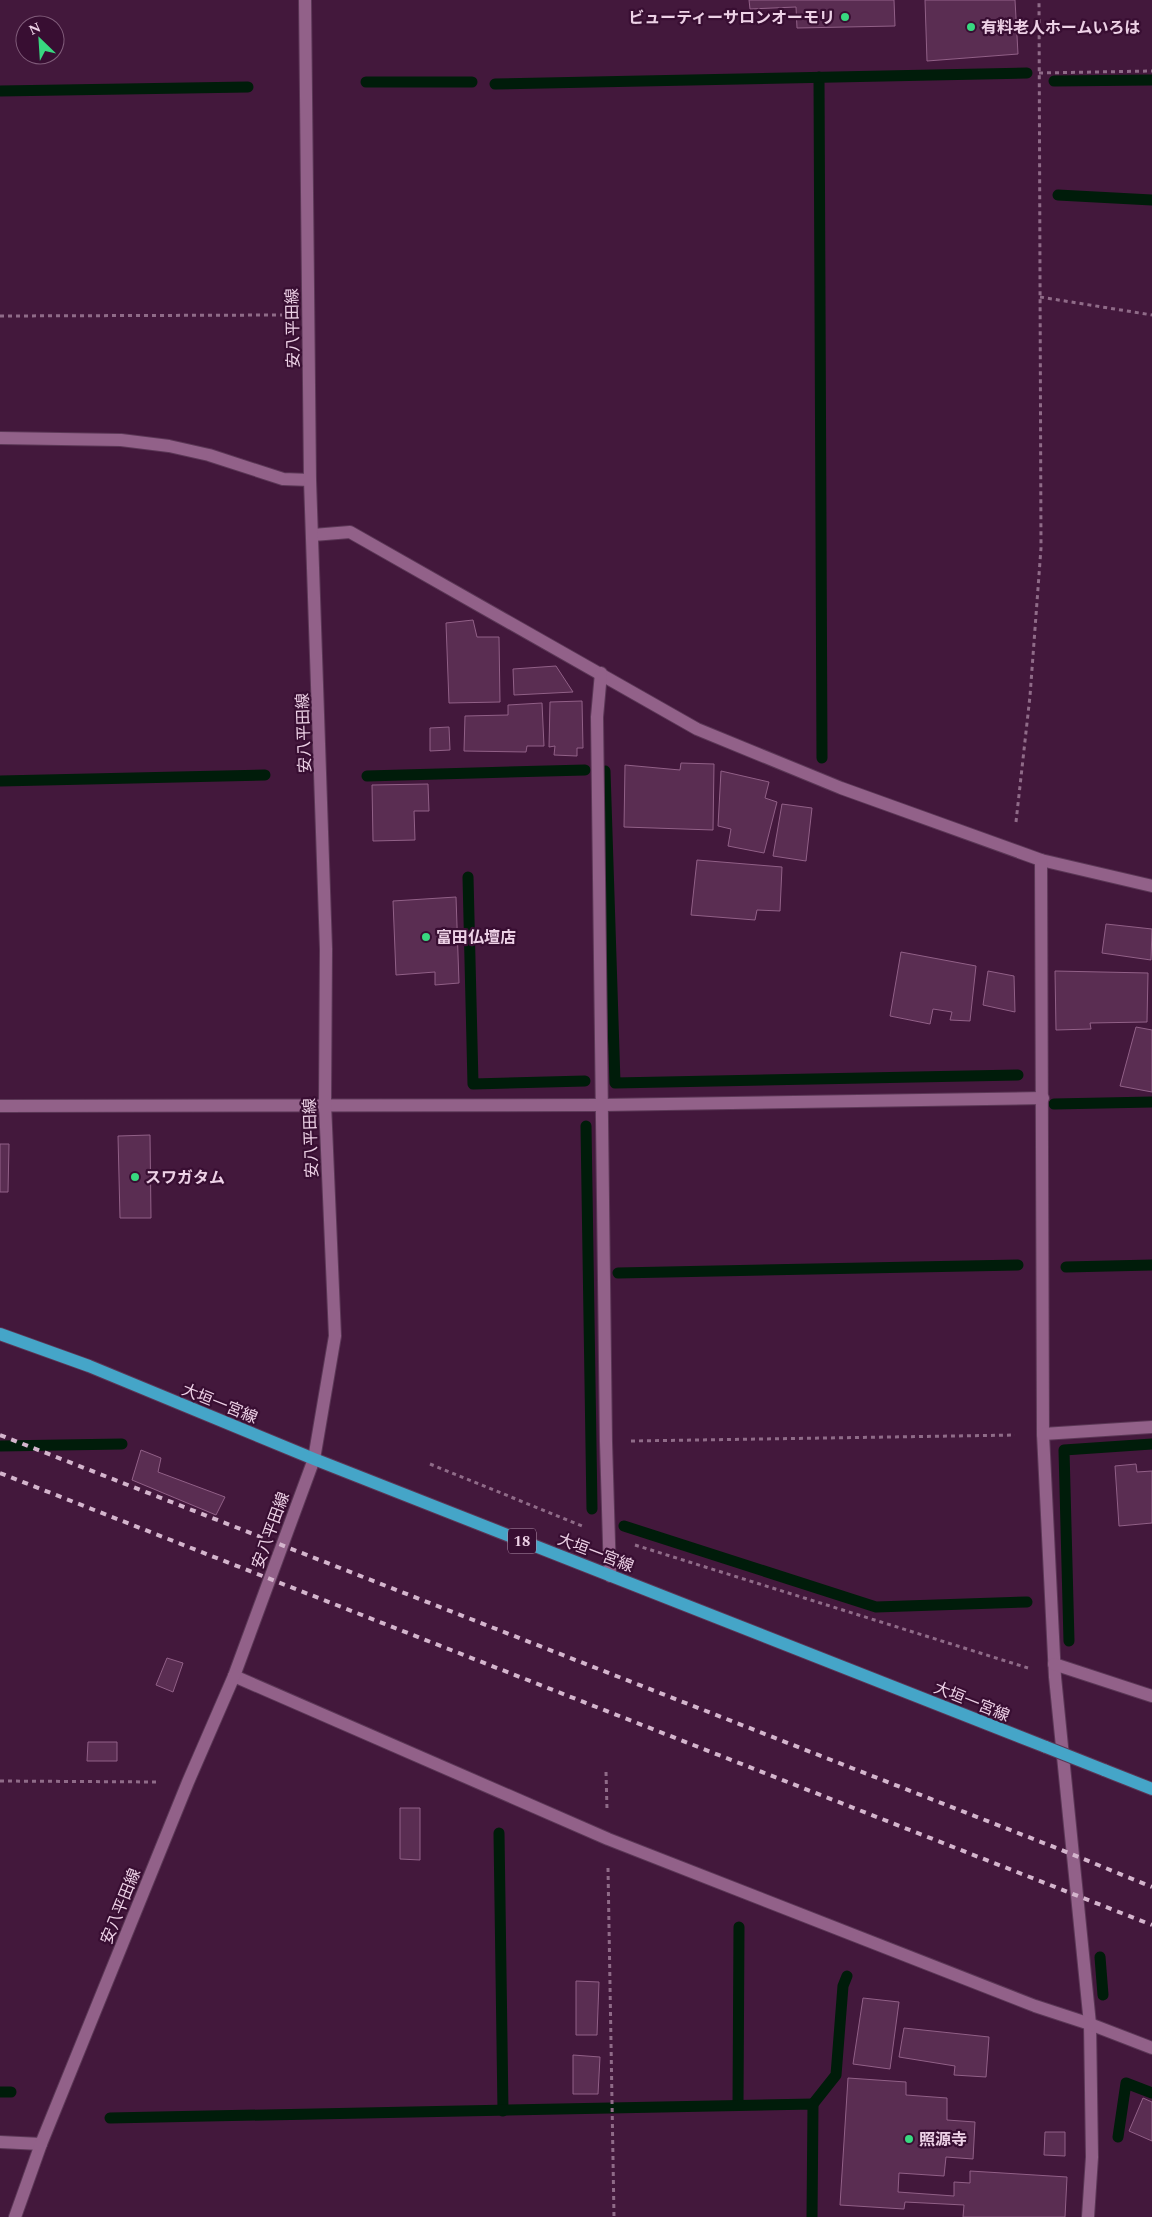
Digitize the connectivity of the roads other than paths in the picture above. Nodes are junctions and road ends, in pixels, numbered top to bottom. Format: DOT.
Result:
graph roads {
  1 [pos="304,0"];
  2 [pos="0,438"];
  3 [pos="310,480"];
  4 [pos="313,535"];
  5 [pos="601,673"];
  6 [pos="1041,860"];
  7 [pos="1152,886"];
  8 [pos="1043,1098"];
  9 [pos="325,1104"];
  10 [pos="602,1105"];
  11 [pos="0,1106"];
  12 [pos="0,1334"];
  13 [pos="1152,1427"];
  14 [pos="1043,1434"];
  15 [pos="314,1460"];
  16 [pos="610,1576"];
  17 [pos="1055,1670"];
  18 [pos="234,1676"];
  19 [pos="1152,1696"];
  20 [pos="1152,1789"];
  21 [pos="1090,2024"];
  22 [pos="1152,2048"];
  23 [pos="0,2142"];
  24 [pos="41,2144"];
  25 [pos="15,2217"];
  26 [pos="1088,2217"];
  1 -- 3 [label="street, 安八平田線"];
  2 -- 3 [label="street"];
  3 -- 4 [label="street, 安八平田線"];
  4 -- 5 [label="street"];
  4 -- 9 [label="street, 安八平田線"];
  5 -- 6 [label="street"];
  5 -- 10 [label="street"];
  6 -- 7 [label="street"];
  6 -- 8 [label="street"];
  8 -- 10 [label="street"];
  8 -- 14 [label="street"];
  9 -- 10 [label="street"];
  9 -- 11 [label="street"];
  9 -- 15 [label="street, 安八平田線"];
  10 -- 16 [label="street"];
  12 -- 15 [label="main road, 大垣一宮線 / 18"];
  13 -- 14 [label="street"];
  14 -- 17 [label="street"];
  15 -- 16 [label="main road, 大垣一宮線 / 18"];
  15 -- 18 [label="street, 安八平田線"];
  16 -- 20 [label="main road, 大垣一宮線 / 18, bridge"];
  17 -- 19 [label="street"];
  17 -- 21 [label="street"];
  18 -- 21 [label="street"];
  18 -- 24 [label="street, 安八平田線"];
  21 -- 22 [label="street"];
  21 -- 26 [label="street"];
  23 -- 24 [label="street"];
  24 -- 25 [label="street, 安八平田線"];
}
